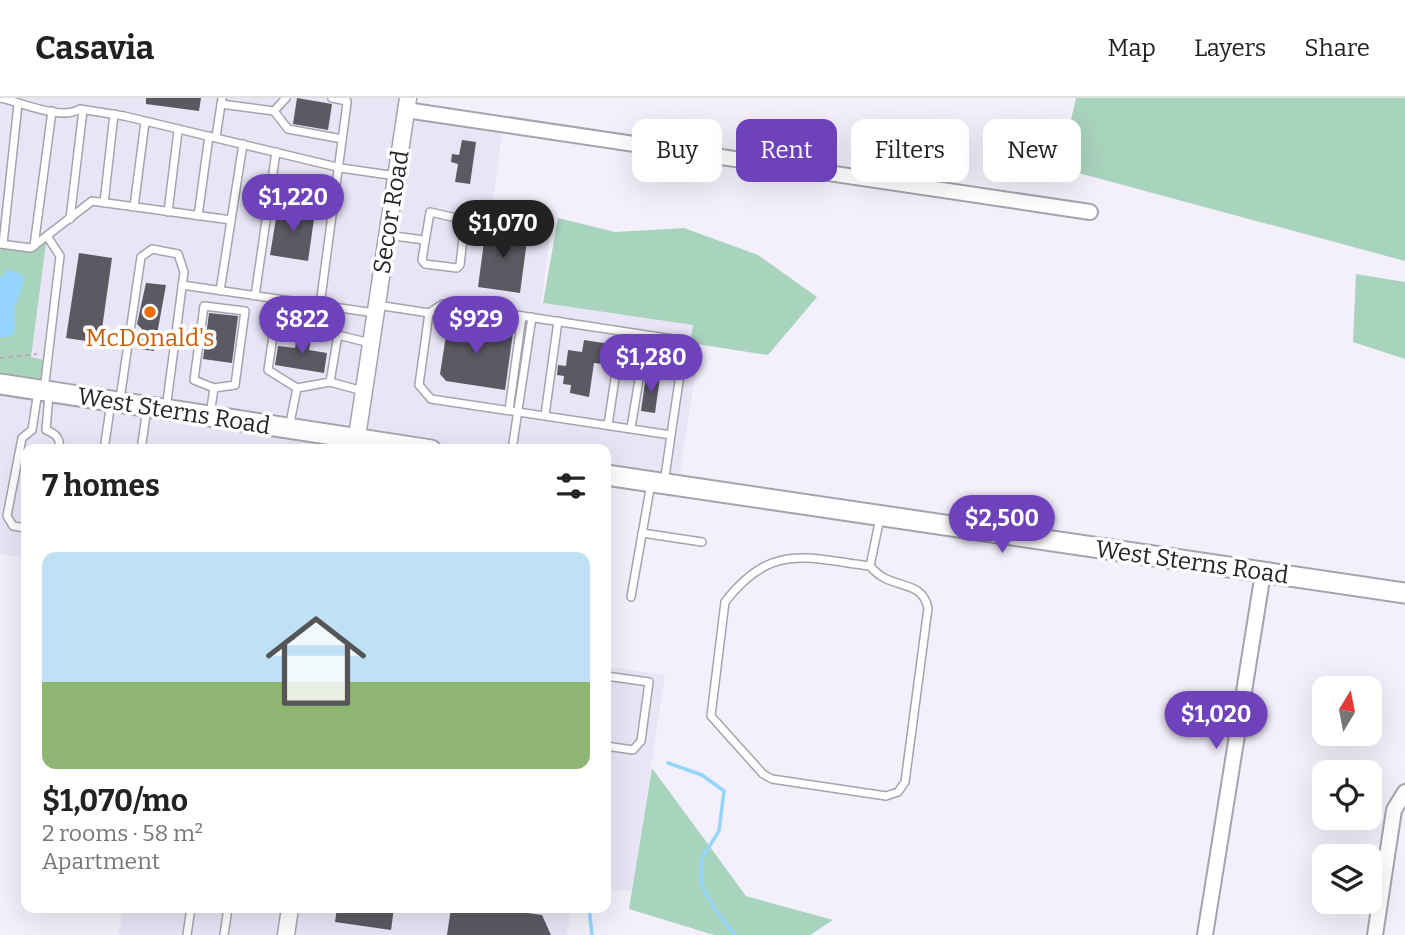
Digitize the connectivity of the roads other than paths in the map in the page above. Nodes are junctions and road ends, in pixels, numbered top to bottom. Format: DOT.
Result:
graph roads {
  1 [pos="0,98"];
  2 [pos="286,98"];
  3 [pos="332,98"];
  4 [pos="222,101"];
  5 [pos="18,104"];
  6 [pos="407,104"];
  7 [pos="83,110"];
  8 [pos="52,111"];
  9 [pos="274,111"];
  10 [pos="114,114"];
  11 [pos="145,122"];
  12 [pos="178,131"];
  13 [pos="213,136"];
  14 [pos="342,139"];
  15 [pos="243,144"];
  16 [pos="276,152"];
  17 [pos="341,167"];
  18 [pos="396,176"];
  19 [pos="272,184"];
  20 [pos="337,193"];
  21 [pos="104,203"];
  22 [pos="134,207"];
  23 [pos="168,212"];
  24 [pos="1090,212"];
  25 [pos="198,216"];
  26 [pos="70,219"];
  27 [pos="231,220"];
  28 [pos="387,235"];
  29 [pos="47,236"];
  30 [pos="424,240"];
  31 [pos="1,244"];
  32 [pos="34,246"];
  33 [pos="183,285"];
  34 [pos="220,291"];
  35 [pos="229,292"];
  36 [pos="255,296"];
  37 [pos="290,301"];
  38 [pos="320,305"];
  39 [pos="226,308"];
  40 [pos="376,309"];
  41 [pos="429,313"];
  42 [pos="522,316"];
  43 [pos="532,317"];
  44 [pos="287,320"];
  45 [pos="558,321"];
  46 [pos="622,332"];
  47 [pos="338,335"];
  48 [pos="653,336"];
  49 [pos="371,343"];
  50 [pos="330,382"];
  51 [pos="0,384"];
  52 [pos="214,388"];
  53 [pos="297,388"];
  54 [pos="44,391"];
  55 [pos="364,391"];
  56 [pos="115,402"];
  57 [pos="156,409"];
  58 [pos="509,410"];
  59 [pos="518,411"];
  60 [pos="545,415"];
  61 [pos="210,417"];
  62 [pos="608,425"];
  63 [pos="631,428"];
  64 [pos="289,429"];
  65 [pos="671,435"];
  66 [pos="60,444"];
  67 [pos="105,444"];
  68 [pos="143,444"];
  69 [pos="356,444"];
  70 [pos="513,444"];
  71 [pos="611,476"];
  72 [pos="658,483"];
  73 [pos="880,517"];
  74 [pos="21,527"];
  75 [pos="642,533"];
  76 [pos="702,542"];
  77 [pos="870,566"];
  78 [pos="1263,573"];
  79 [pos="1405,593"];
  80 [pos="631,597"];
  81 [pos="611,677"];
  82 [pos="611,747"];
  83 [pos="1405,792"];
  84 [pos="190,913"];
  85 [pos="227,913"];
  86 [pos="289,913"];
  87 [pos="187,935"];
  88 [pos="224,935"];
  89 [pos="286,935"];
  90 [pos="1205,935"];
  91 [pos="1375,935"];
  1 -- 5 [label="lane"];
  2 -- 9 [label="lane"];
  3 -- 14 [label="lane"];
  4 -- 9 [label="lane"];
  4 -- 13 [label="lane"];
  5 -- 8 [label="lane"];
  5 -- 31 [label="lane"];
  6 -- 18 [label="street, Secor Road"];
  6 -- 24 [label="street"];
  7 -- 8 [label="lane"];
  7 -- 10 [label="lane"];
  7 -- 26 [label="lane"];
  8 -- 32 [label="lane"];
  9 -- 14 [label="lane"];
  10 -- 11 [label="lane"];
  10 -- 21 [label="lane"];
  11 -- 12 [label="lane"];
  11 -- 22 [label="lane"];
  12 -- 13 [label="lane"];
  12 -- 23 [label="lane"];
  13 -- 15 [label="lane"];
  13 -- 25 [label="lane"];
  14 -- 17 [label="lane"];
  15 -- 16 [label="lane"];
  15 -- 27 [label="lane"];
  16 -- 17 [label="lane"];
  16 -- 19 [label="lane"];
  17 -- 18 [label="lane"];
  17 -- 20 [label="lane"];
  18 -- 28 [label="street, Secor Road"];
  19 -- 20 [label="lane"];
  19 -- 36 [label="lane"];
  20 -- 38 [label="lane"];
  21 -- 22 [label="lane"];
  21 -- 26 [label="lane"];
  22 -- 23 [label="lane"];
  23 -- 25 [label="lane"];
  25 -- 27 [label="lane"];
  26 -- 29 [label="lane"];
  27 -- 34 [label="lane"];
  28 -- 30 [label="lane"];
  28 -- 40 [label="street, Secor Road"];
  29 -- 32 [label="lane"];
  29 -- 54 [label="lane"];
  30 -- 30 [label="lane"];
  31 -- 32 [label="lane"];
  33 -- 34 [label="lane"];
  33 -- 56 [label="lane"];
  33 -- 57 [label="lane"];
  34 -- 35 [label="lane"];
  35 -- 36 [label="lane"];
  35 -- 39 [label="lane"];
  36 -- 37 [label="lane"];
  37 -- 38 [label="lane"];
  37 -- 44 [label="lane"];
  38 -- 40 [label="lane"];
  39 -- 52 [label="lane"];
  39 -- 52 [label="lane"];
  40 -- 41 [label="lane"];
  40 -- 49 [label="street, Secor Road"];
  41 -- 42 [label="lane"];
  41 -- 58 [label="lane"];
  42 -- 43 [label="lane"];
  42 -- 58 [label="lane"];
  43 -- 45 [label="lane"];
  43 -- 59 [label="lane"];
  44 -- 47 [label="lane"];
  44 -- 53 [label="lane"];
  45 -- 46 [label="lane"];
  45 -- 60 [label="lane"];
  46 -- 48 [label="lane"];
  46 -- 62 [label="lane"];
  47 -- 49 [label="lane"];
  47 -- 50 [label="lane"];
  48 -- 63 [label="lane"];
  48 -- 65 [label="lane"];
  49 -- 55 [label="street, Secor Road"];
  50 -- 53 [label="lane"];
  50 -- 55 [label="lane"];
  51 -- 54 [label="main road, West Sterns Road"];
  52 -- 61 [label="lane"];
  53 -- 64 [label="lane"];
  54 -- 56 [label="main road, West Sterns Road"];
  54 -- 66 [label="lane"];
  54 -- 74 [label="lane"];
  55 -- 69 [label="street, Secor Road"];
  56 -- 57 [label="main road, West Sterns Road"];
  56 -- 67 [label="lane"];
  57 -- 61 [label="main road, West Sterns Road"];
  57 -- 68 [label="lane"];
  58 -- 59 [label="lane"];
  59 -- 60 [label="lane"];
  59 -- 70 [label="lane"];
  60 -- 62 [label="lane"];
  61 -- 64 [label="main road, West Sterns Road"];
  62 -- 63 [label="lane"];
  63 -- 65 [label="lane"];
  64 -- 69 [label="main road, West Sterns Road"];
  65 -- 72 [label="lane"];
  71 -- 72 [label="main road, West Sterns Road"];
  72 -- 73 [label="main road, West Sterns Road"];
  72 -- 75 [label="lane"];
  73 -- 77 [label="lane"];
  73 -- 78 [label="main road, West Sterns Road"];
  75 -- 76 [label="lane"];
  75 -- 80 [label="lane"];
  77 -- 77 [label="lane"];
  78 -- 79 [label="main road, West Sterns Road"];
  78 -- 90 [label="street"];
  81 -- 82 [label="lane"];
  83 -- 91 [label="street"];
  84 -- 87 [label="lane"];
  85 -- 88 [label="lane"];
  86 -- 89 [label="street"];
}
